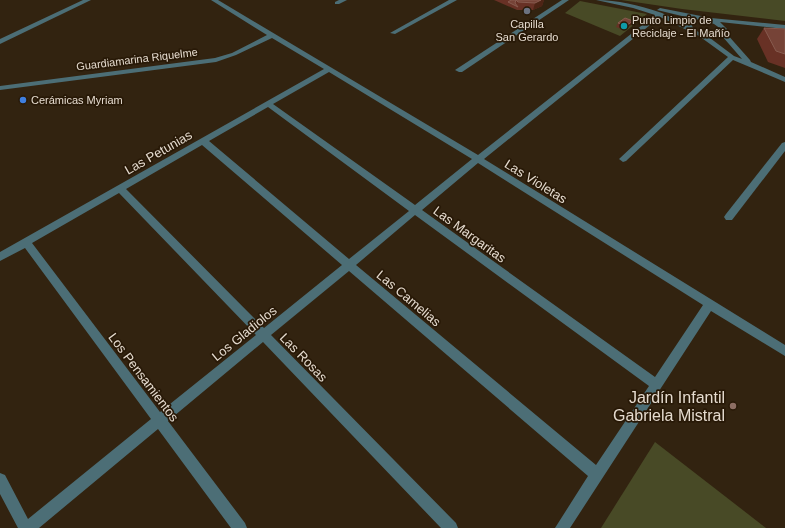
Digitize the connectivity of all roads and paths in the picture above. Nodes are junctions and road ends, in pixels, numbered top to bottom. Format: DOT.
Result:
graph roads {
  1 [pos="88,0"];
  2 [pos="214,0"];
  3 [pos="344,0"];
  4 [pos="454,0"];
  5 [pos="566,0"];
  6 [pos="599,0"];
  7 [pos="337,3"];
  8 [pos="634,6"];
  9 [pos="660,14"];
  10 [pos="703,18"];
  11 [pos="756,24"];
  12 [pos="785,27"];
  13 [pos="689,29"];
  14 [pos="724,31"];
  15 [pos="393,33"];
  16 [pos="272,35"];
  17 [pos="701,35"];
  18 [pos="0,42"];
  19 [pos="732,57"];
  20 [pos="754,67"];
  21 [pos="329,69"];
  22 [pos="459,70"];
  23 [pos="785,80"];
  24 [pos="3,87"];
  25 [pos="0,98"];
  26 [pos="268,104"];
  27 [pos="203,141"];
  28 [pos="785,145"];
  29 [pos="478,159"];
  30 [pos="622,159"];
  31 [pos="120,188"];
  32 [pos="415,210"];
  33 [pos="729,217"];
  34 [pos="26,242"];
  35 [pos="0,257"];
  36 [pos="349,265"];
  37 [pos="710,304"];
  38 [pos="263,335"];
  39 [pos="785,351"];
  40 [pos="657,385"];
  41 [pos="159,420"];
  42 [pos="597,475"];
  43 [pos="0,480"];
  44 [pos="26,528"];
  45 [pos="240,528"];
  46 [pos="451,528"];
  47 [pos="562,528"];
  1 -- 18 [label="street"];
  2 -- 16 [label="street, Las Violetas"];
  3 -- 7 [label="street"];
  4 -- 15 [label="street"];
  5 -- 22 [label="street"];
  6 -- 8 [label="street"];
  8 -- 9 [label="street"];
  8 -- 10 [label="street"];
  9 -- 13 [label="street"];
  9 -- 29 [label="street, Los Gladiolos"];
  10 -- 11 [label="street"];
  10 -- 13 [label="street"];
  10 -- 14 [label="street"];
  11 -- 12 [label="street"];
  11 -- 14 [label="street"];
  13 -- 17 [label="street"];
  14 -- 17 [label="street"];
  14 -- 20 [label="street"];
  16 -- 21 [label="street, Las Violetas"];
  16 -- 24 [label="street, Guardiamarina Riquelme"];
  17 -- 19 [label="street"];
  19 -- 20 [label="street"];
  19 -- 30 [label="street"];
  20 -- 23 [label="street"];
  21 -- 26 [label="street, Las Petunias"];
  21 -- 29 [label="street, Las Violetas"];
  24 -- 25 [label="street"];
  26 -- 27 [label="street, Las Petunias"];
  26 -- 32 [label="street, Las Margaritas"];
  27 -- 31 [label="street, Las Petunias"];
  27 -- 36 [label="street, Las Camelias"];
  28 -- 33 [label="street"];
  29 -- 32 [label="street, Los Gladiolos"];
  29 -- 37 [label="street, Las Violetas"];
  31 -- 34 [label="street, Las Petunias"];
  31 -- 38 [label="street, Las Rosas"];
  32 -- 36 [label="street, Los Gladiolos"];
  32 -- 40 [label="street, Las Margaritas"];
  34 -- 35 [label="street, Las Petunias"];
  34 -- 41 [label="street, Los Pensamientos"];
  36 -- 38 [label="street, Los Gladiolos"];
  36 -- 42 [label="street, Las Camelias"];
  37 -- 39 [label="street, Las Violetas"];
  37 -- 40 [label="street"];
  38 -- 41 [label="street, Los Gladiolos"];
  38 -- 46 [label="street, Las Rosas"];
  40 -- 42 [label="street"];
  41 -- 44 [label="street, Los Gladiolos"];
  41 -- 45 [label="street, Los Pensamientos"];
  42 -- 47 [label="street"];
  43 -- 44 [label="street"];
}
